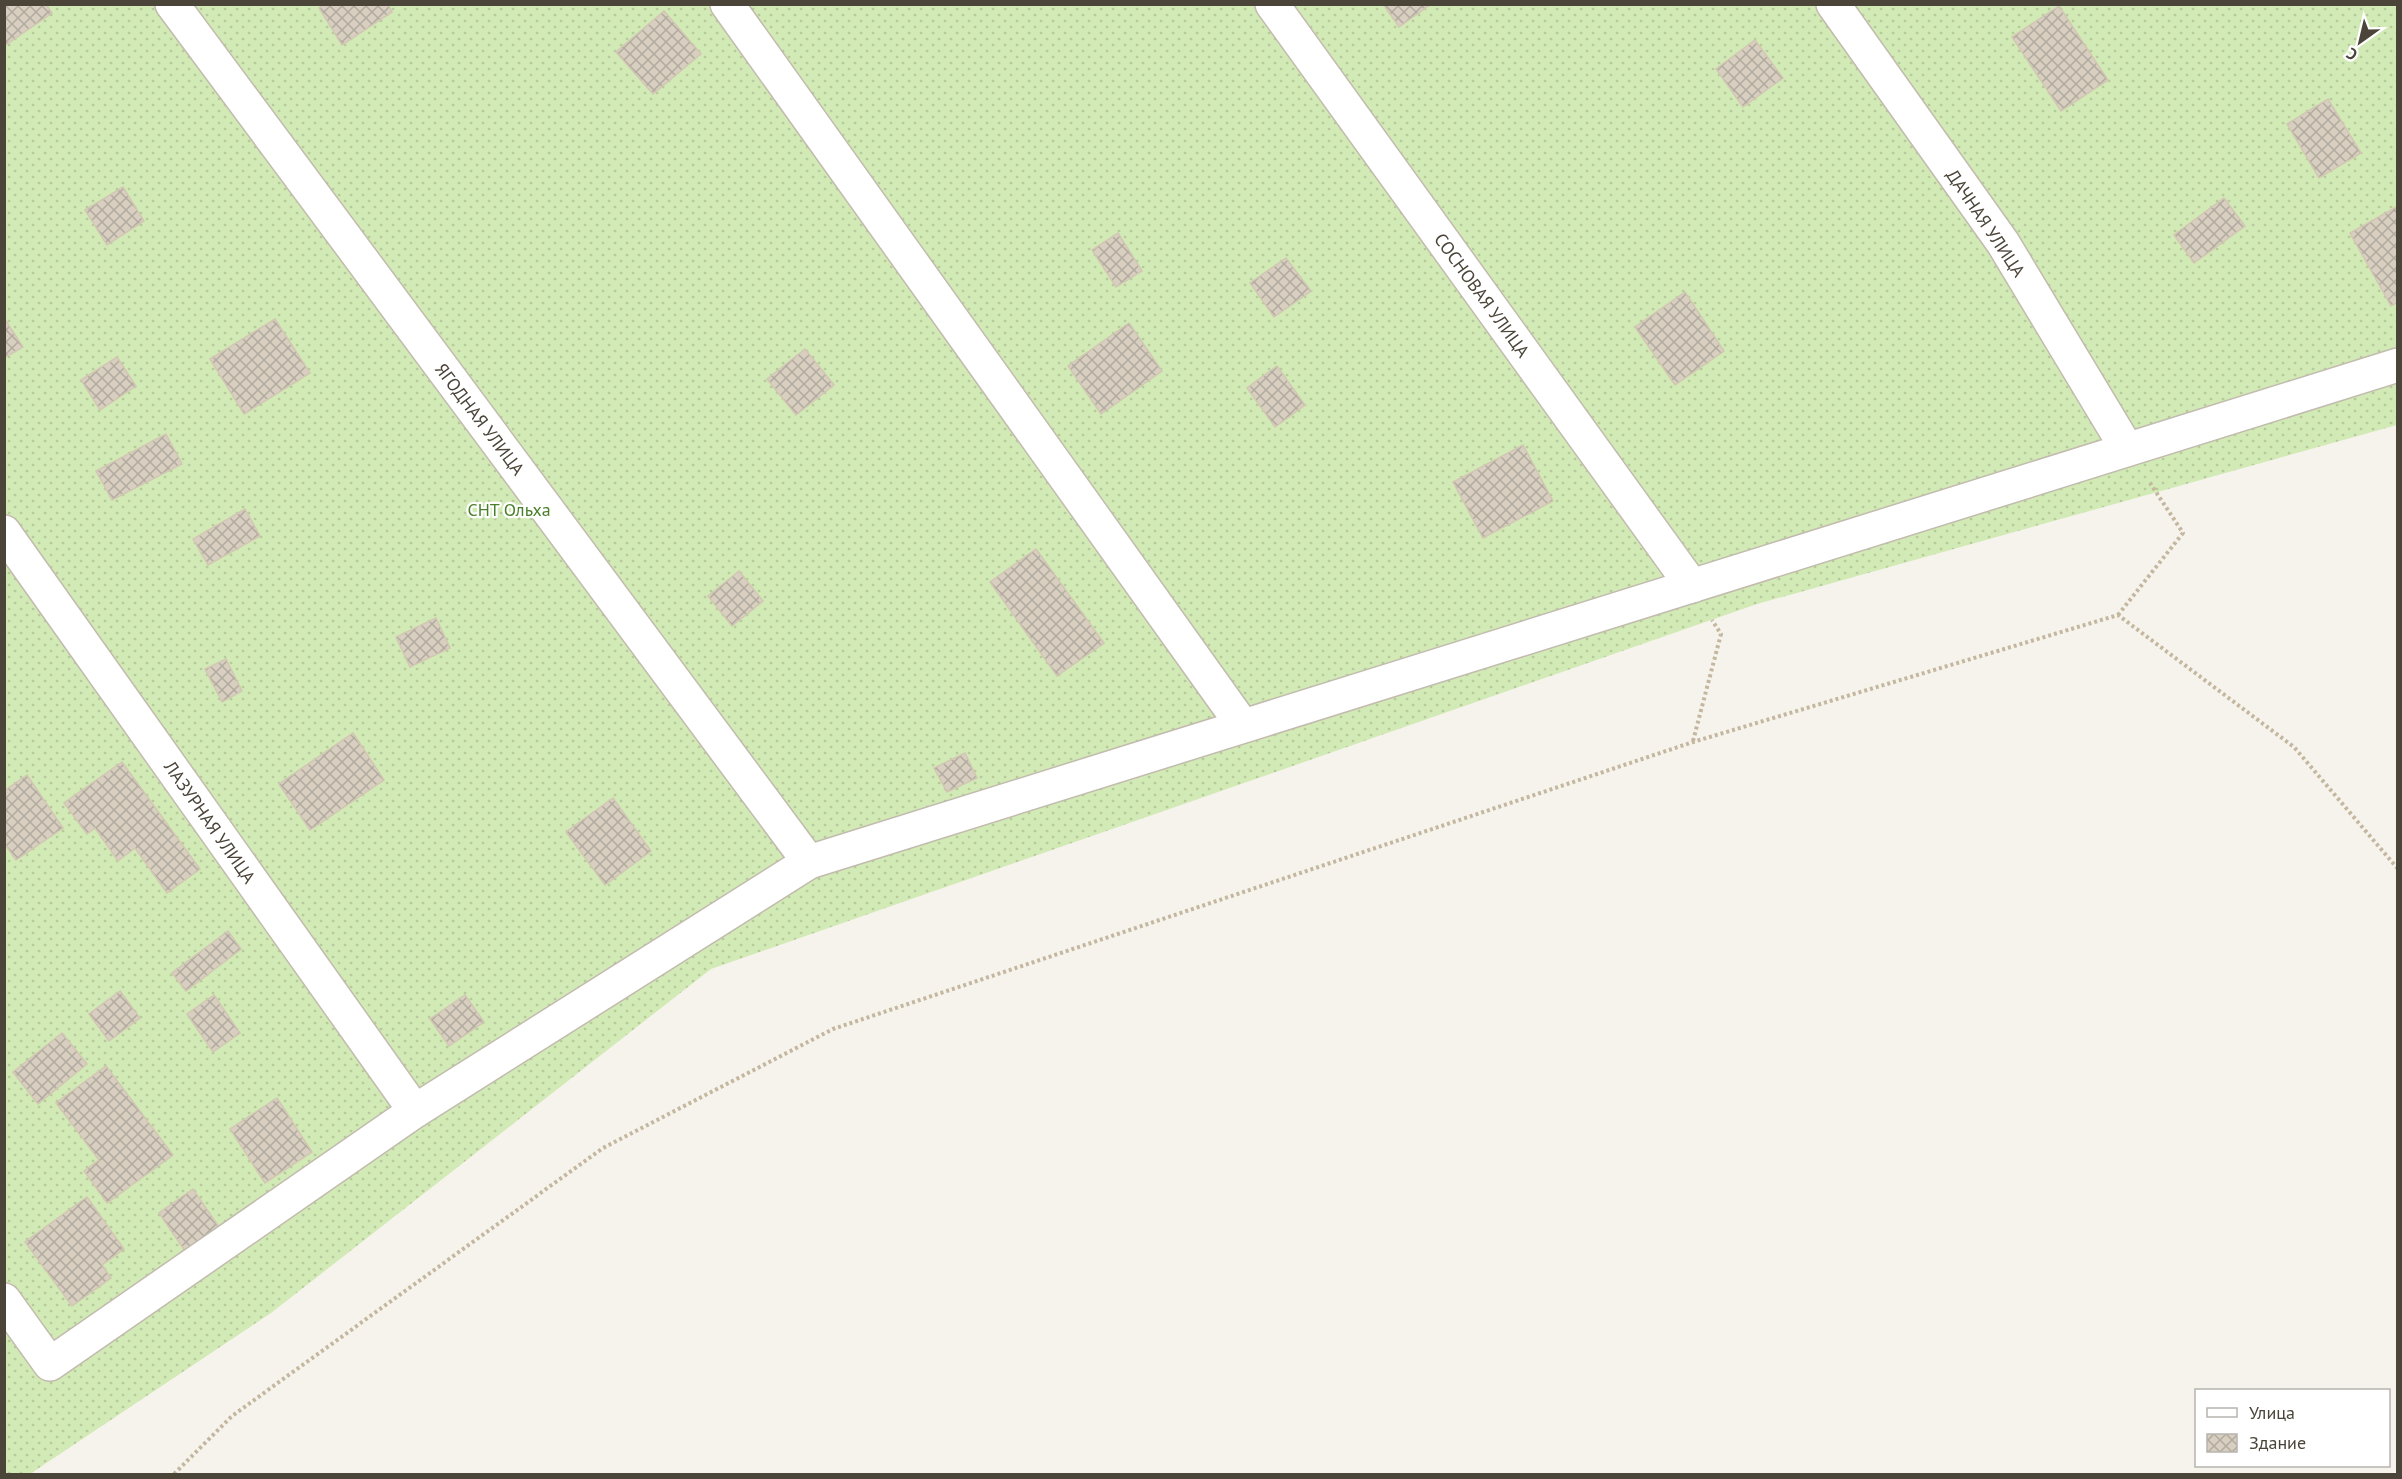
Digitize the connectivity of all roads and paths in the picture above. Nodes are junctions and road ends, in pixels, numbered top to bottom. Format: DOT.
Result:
graph roads {
  1 [pos="172,4"];
  2 [pos="728,4"];
  3 [pos="1272,4"];
  4 [pos="1833,4"];
  5 [pos="2397,365"];
  6 [pos="2127,449"];
  7 [pos="4,532"];
  8 [pos="1692,586"];
  9 [pos="2118,615"];
  10 [pos="1243,726"];
  11 [pos="1693,742"];
  12 [pos="809,862"];
  13 [pos="2397,868"];
  14 [pos="415,1111"];
  15 [pos="4,1300"];
  16 [pos="174,1474"];
  1 -- 12 [label="street, ЯГОДНАЯ УЛИЦА"];
  2 -- 10 [label="street"];
  3 -- 8 [label="street, СОСНОВАЯ УЛИЦА"];
  4 -- 6 [label="street, ДАЧНАЯ УЛИЦА"];
  5 -- 6 [label="street"];
  6 -- 8 [label="street"];
  6 -- 9 [label="path"];
  7 -- 14 [label="street, ЛАЗУРНАЯ УЛИЦА"];
  8 -- 10 [label="street"];
  8 -- 11 [label="path"];
  9 -- 11 [label="path"];
  9 -- 13 [label="path"];
  10 -- 12 [label="street"];
  11 -- 16 [label="path"];
  12 -- 14 [label="street"];
  14 -- 15 [label="street"];
}
